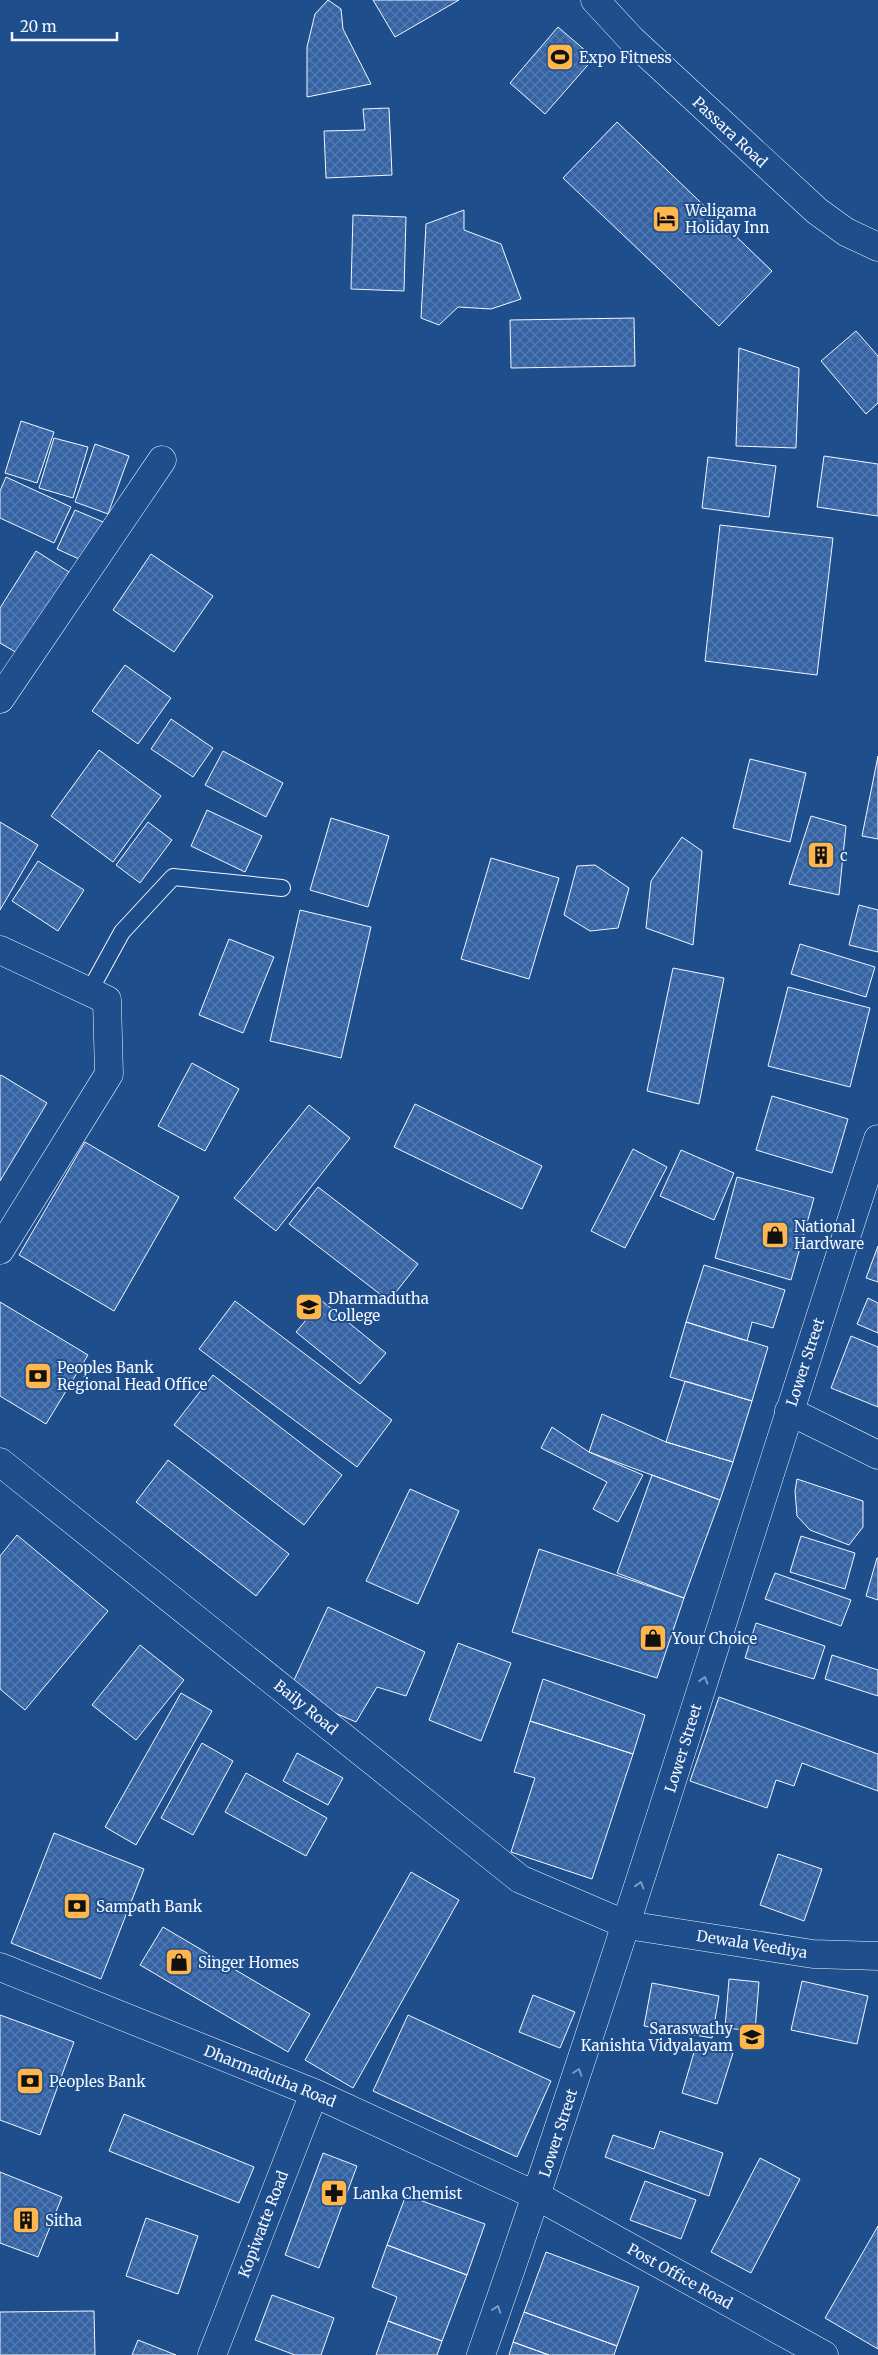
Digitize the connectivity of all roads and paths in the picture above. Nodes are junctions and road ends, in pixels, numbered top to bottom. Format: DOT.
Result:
graph roads {
  1 [pos="594,0"];
  2 [pos="878,247"];
  3 [pos="162,460"];
  4 [pos="0,699"];
  5 [pos="282,888"];
  6 [pos="0,950"];
  7 [pos="89,992"];
  8 [pos="878,1139"];
  9 [pos="0,1250"];
  10 [pos="789,1411"];
  11 [pos="878,1455"];
  12 [pos="0,1462"];
  13 [pos="627,1925"];
  14 [pos="878,1956"];
  15 [pos="0,1967"];
  16 [pos="314,2093"];
  17 [pos="537,2196"];
  18 [pos="212,2355"];
  19 [pos="481,2355"];
  20 [pos="824,2355"];
  1 -- 2 [label="main road, Passara Road"];
  3 -- 4 [label="main road"];
  5 -- 7 [label="lane"];
  6 -- 7 [label="main road"];
  7 -- 9 [label="main road"];
  8 -- 10 [label="main road, Lower Street"];
  10 -- 11 [label="main road"];
  13 -- 10 [label="main road, Lower Street, one-way"];
  12 -- 13 [label="main road, Baily Road"];
  13 -- 14 [label="main road, Dewala Veediya"];
  17 -- 13 [label="main road, Lower Street, one-way"];
  15 -- 16 [label="main road, Dharmadutha Road"];
  16 -- 17 [label="main road, Dharmadutha Road"];
  16 -- 18 [label="main road, Kopiwatte Road"];
  19 -- 17 [label="main road, Lower Street, one-way"];
  17 -- 20 [label="main road, Post Office Road"];
}
